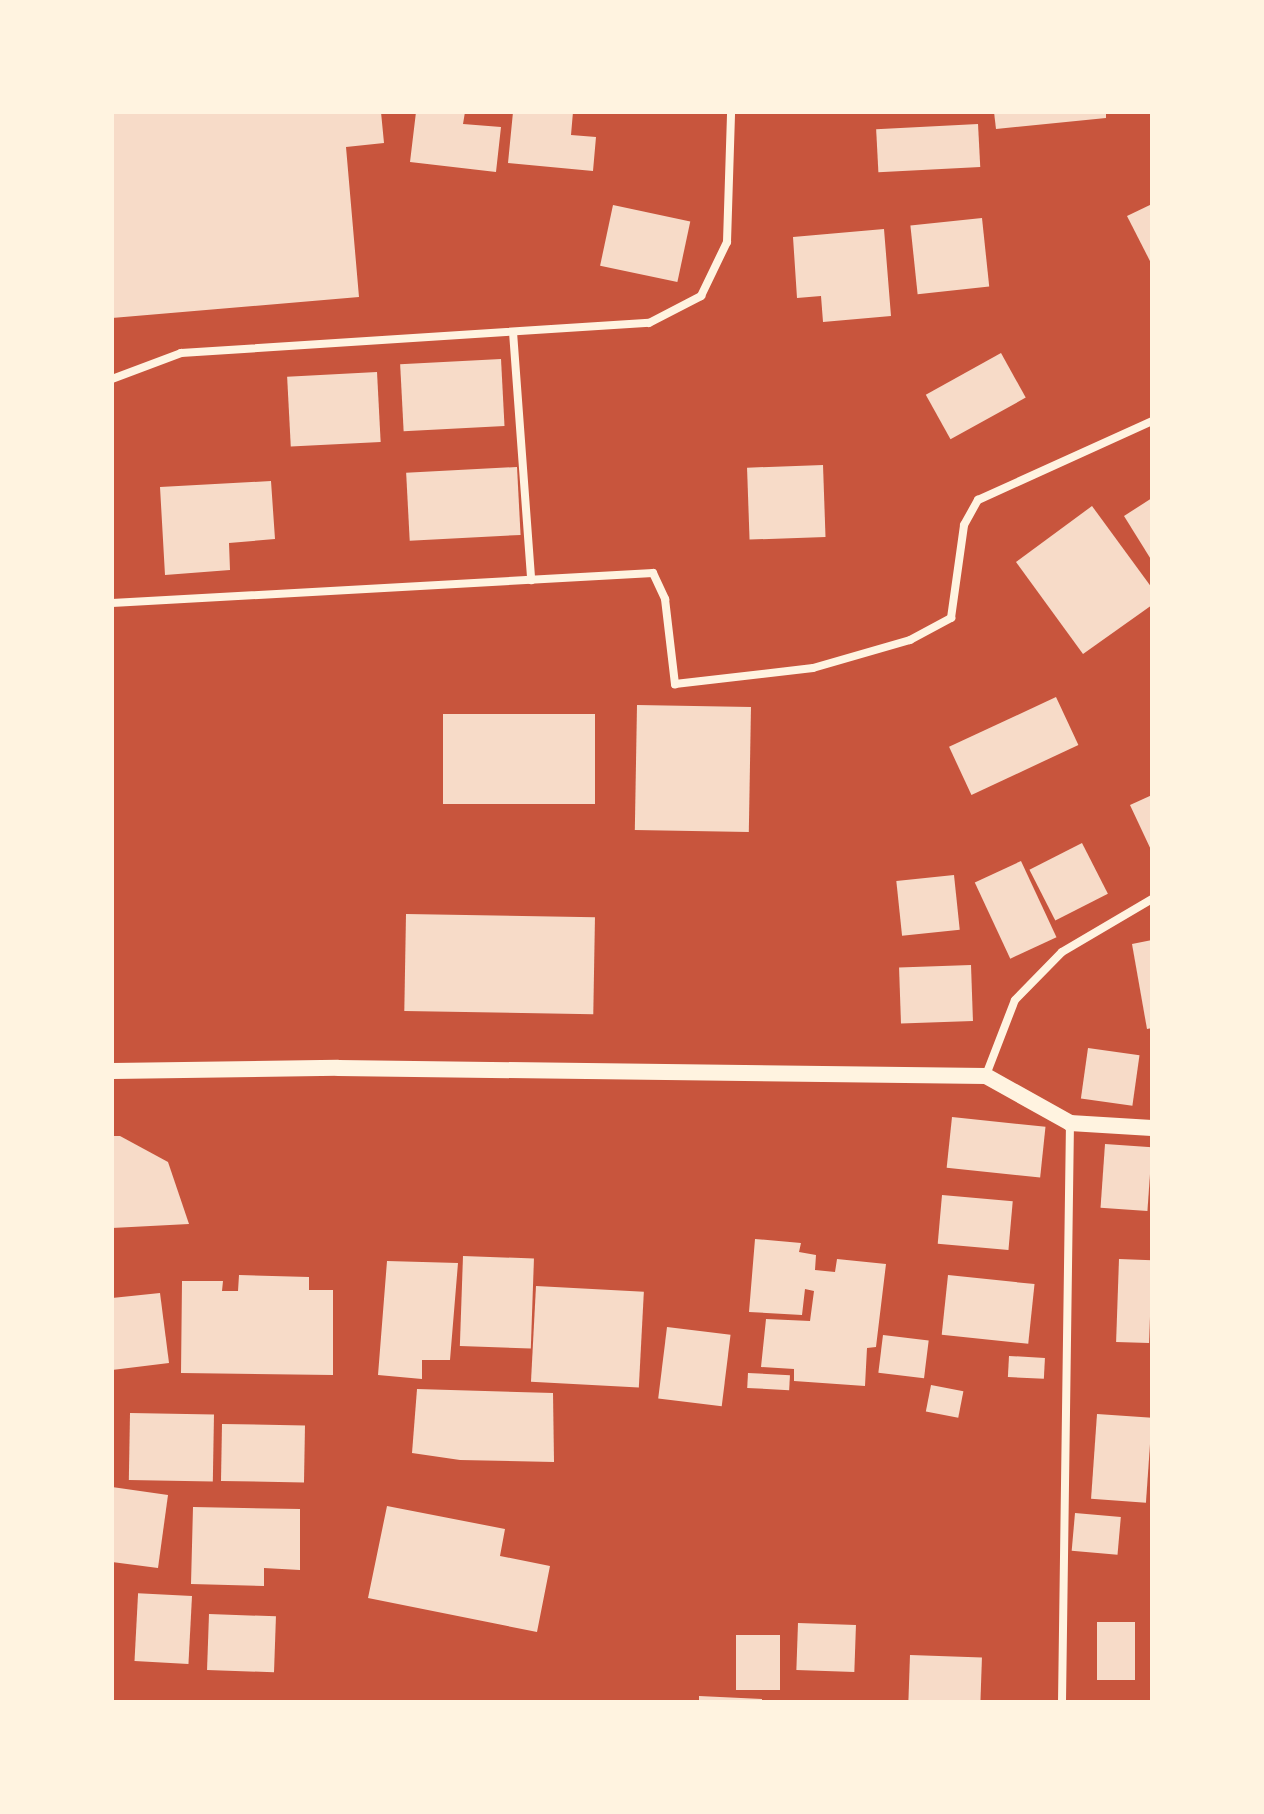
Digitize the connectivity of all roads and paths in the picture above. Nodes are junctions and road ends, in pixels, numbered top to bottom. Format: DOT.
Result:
graph roads {
  1 [pos="731,112"];
  2 [pos="513,332"];
  3 [pos="112,379"];
  4 [pos="1152,421"];
  5 [pos="531,580"];
  6 [pos="112,603"];
  7 [pos="1152,899"];
  8 [pos="112,1071"];
  9 [pos="986,1076"];
  10 [pos="1070,1123"];
  11 [pos="1152,1128"];
  12 [pos="1062,1702"];
  1 -- 2 [label="street"];
  2 -- 3 [label="street"];
  2 -- 5 [label="street"];
  4 -- 5 [label="street"];
  5 -- 6 [label="street"];
  7 -- 9 [label="street"];
  8 -- 9 [label="main road"];
  9 -- 10 [label="main road"];
  10 -- 11 [label="main road"];
  10 -- 12 [label="street"];
}
